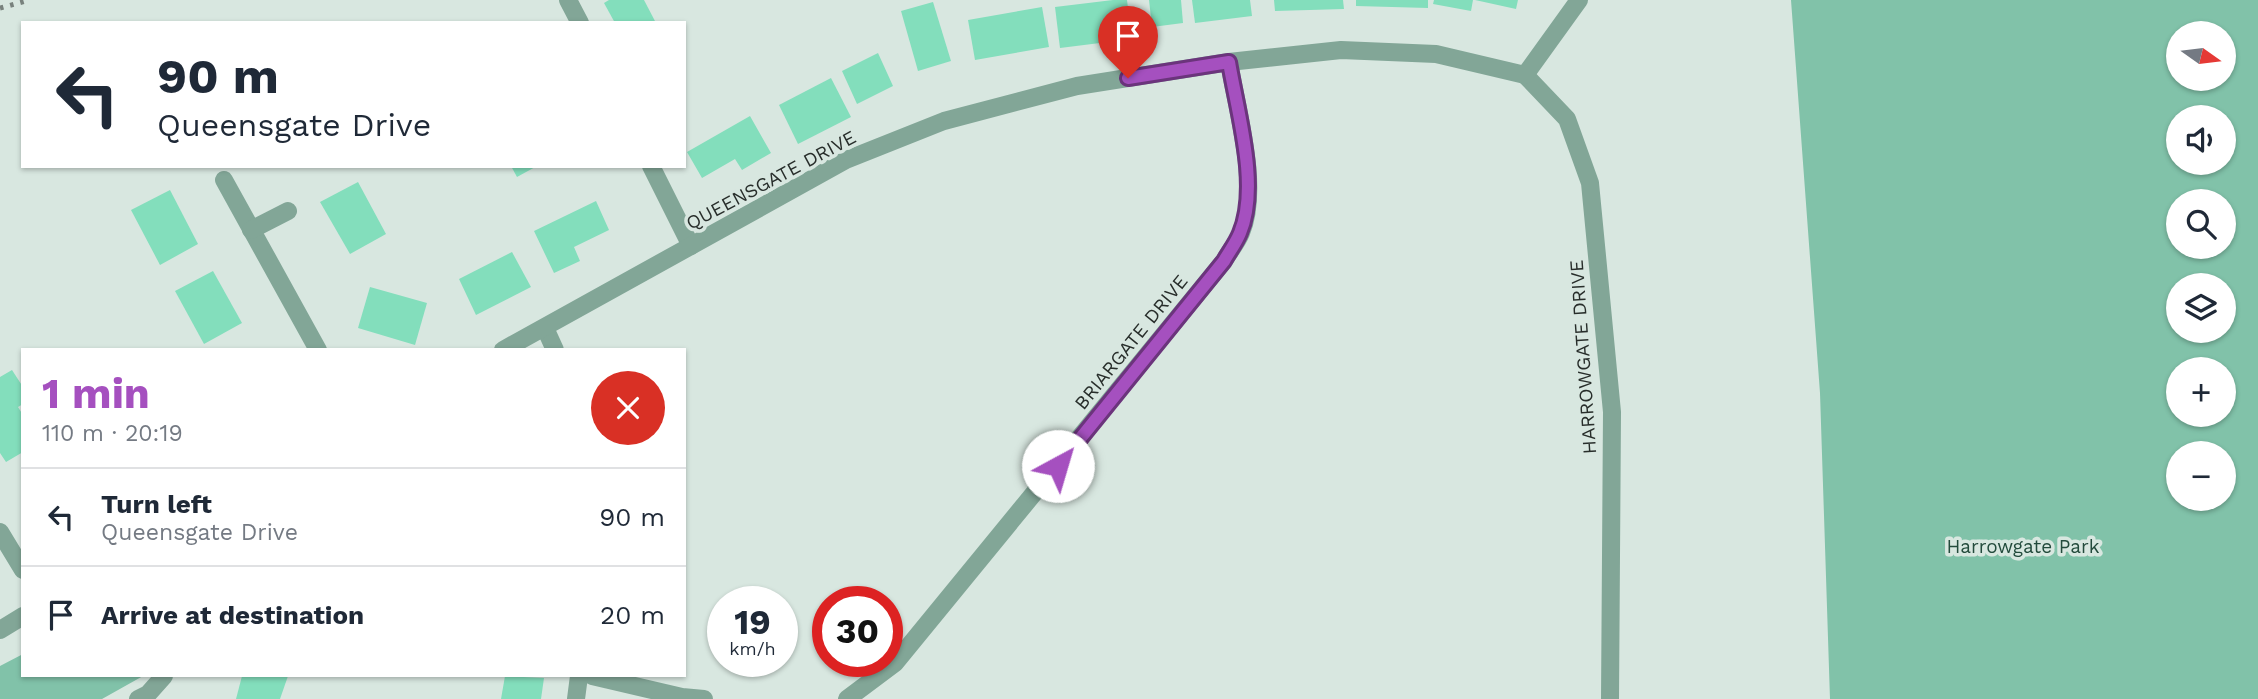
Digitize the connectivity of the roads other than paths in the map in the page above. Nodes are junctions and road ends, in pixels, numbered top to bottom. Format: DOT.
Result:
graph roads {
  1 [pos="568,0"];
  2 [pos="1579,0"];
  3 [pos="579,21"];
  4 [pos="1229,62"];
  5 [pos="1525,75"];
  6 [pos="652,168"];
  7 [pos="224,180"];
  8 [pos="288,211"];
  9 [pos="251,230"];
  10 [pos="691,246"];
  11 [pos="545,328"];
  12 [pos="317,348"];
  13 [pos="507,348"];
  14 [pos="554,348"];
  15 [pos="0,532"];
  16 [pos="21,566"];
  17 [pos="21,617"];
  18 [pos="0,630"];
  19 [pos="163,677"];
  20 [pos="579,677"];
  21 [pos="596,677"];
  22 [pos="138,699"];
  23 [pos="576,699"];
  24 [pos="704,699"];
  25 [pos="849,699"];
  26 [pos="1610,699"];
  1 -- 3 [label="street"];
  2 -- 5 [label="street"];
  4 -- 5 [label="street, QUEENSGATE DRIVE"];
  4 -- 10 [label="street, QUEENSGATE DRIVE"];
  4 -- 25 [label="street, BRIARGATE DRIVE"];
  5 -- 26 [label="street, HARROWGATE DRIVE"];
  6 -- 10 [label="street"];
  7 -- 9 [label="street"];
  8 -- 9 [label="street"];
  9 -- 12 [label="street"];
  10 -- 11 [label="street, QUEENSGATE DRIVE"];
  11 -- 13 [label="street, QUEENSGATE DRIVE"];
  11 -- 14 [label="street"];
  15 -- 16 [label="street"];
  17 -- 18 [label="street"];
  19 -- 22 [label="street"];
  20 -- 23 [label="street"];
  21 -- 24 [label="street"];
}
